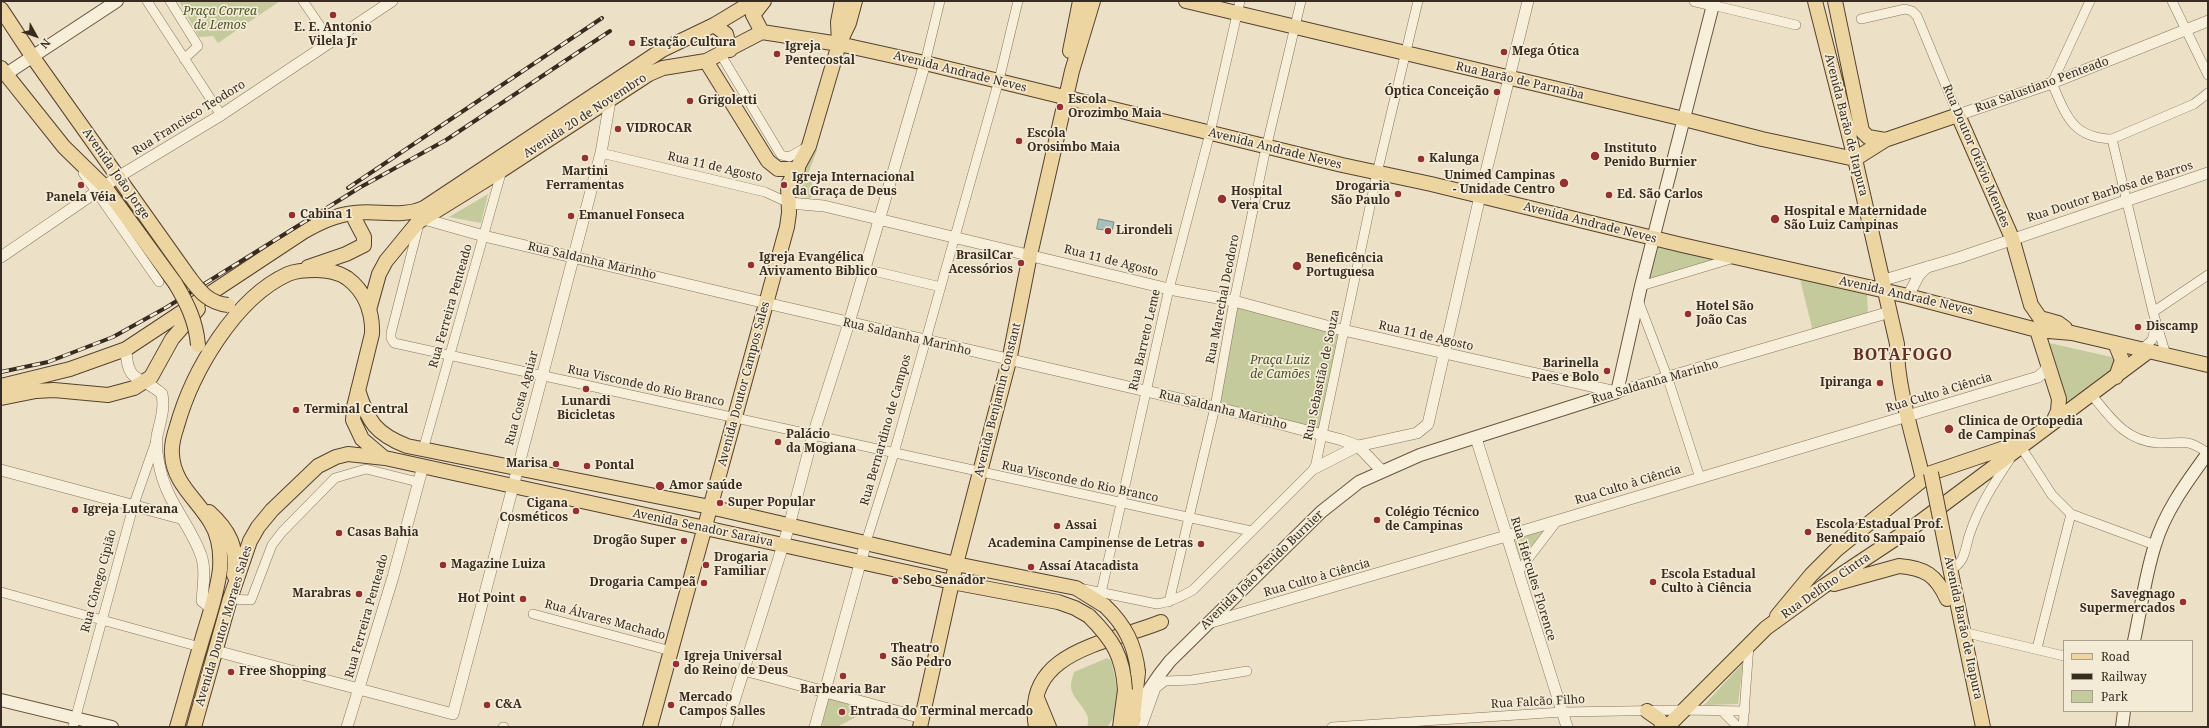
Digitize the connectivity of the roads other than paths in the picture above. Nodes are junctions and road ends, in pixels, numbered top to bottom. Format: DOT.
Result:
graph roads {
  1 [pos="116,1"];
  2 [pos="147,1"];
  3 [pos="170,1"];
  4 [pos="303,1"];
  5 [pos="392,1"];
  6 [pos="754,1"];
  7 [pos="764,1"];
  8 [pos="842,1"];
  9 [pos="855,1"];
  10 [pos="940,1"];
  11 [pos="1018,1"];
  12 [pos="1080,1"];
  13 [pos="1092,1"];
  14 [pos="1186,1"];
  15 [pos="1301,1"];
  16 [pos="1418,1"];
  17 [pos="1528,1"];
  18 [pos="1695,1"];
  19 [pos="1815,1"];
  20 [pos="1835,1"];
  21 [pos="2090,1"];
  22 [pos="2172,1"];
  23 [pos="1713,3"];
  24 [pos="1238,7"];
  25 [pos="1,9"];
  26 [pos="1861,19"];
  27 [pos="2208,21"];
  28 [pos="714,25"];
  29 [pos="1294,26"];
  30 [pos="1796,26"];
  31 [pos="2186,30"];
  32 [pos="762,32"];
  33 [pos="331,42"];
  34 [pos="838,44"];
  35 [pos="725,53"];
  36 [pos="1406,54"];
  37 [pos="28,59"];
  38 [pos="184,59"];
  39 [pos="706,61"];
  40 [pos="925,63"];
  41 [pos="1072,71"];
  42 [pos="3,73"];
  43 [pos="2208,75"];
  44 [pos="1510,78"];
  45 [pos="999,80"];
  46 [pos="2052,83"];
  47 [pos="16,85"];
  48 [pos="2208,93"];
  49 [pos="606,95"];
  50 [pos="1066,98"];
  51 [pos="222,115"];
  52 [pos="1958,115"];
  53 [pos="1684,118"];
  54 [pos="1210,133"];
  55 [pos="1885,140"];
  56 [pos="2112,140"];
  57 [pos="809,146"];
  58 [pos="1266,147"];
  59 [pos="601,153"];
  60 [pos="1855,159"];
  61 [pos="798,169"];
  62 [pos="502,170"];
  63 [pos="1377,173"];
  64 [pos="2208,173"];
  65 [pos="118,177"];
  66 [pos="101,189"];
  67 [pos="1480,196"];
  68 [pos="2126,202"];
  69 [pos="789,203"];
  70 [pos="417,219"];
  71 [pos="880,219"];
  72 [pos="355,220"];
  73 [pos="484,236"];
  74 [pos="955,237"];
  75 [pos="2012,238"];
  76 [pos="1654,239"];
  77 [pos="1030,255"];
  78 [pos="1,257"];
  79 [pos="573,257"];
  80 [pos="1738,257"];
  81 [pos="1927,267"];
  82 [pos="865,269"];
  83 [pos="290,273"];
  84 [pos="2208,275"];
  85 [pos="158,282"];
  86 [pos="1885,285"];
  87 [pos="1642,286"];
  88 [pos="941,287"];
  89 [pos="1169,289"];
  90 [pos="1908,296"];
  91 [pos="252,300"];
  92 [pos="1638,300"];
  93 [pos="1234,301"];
  94 [pos="766,303"];
  95 [pos="2031,305"];
  96 [pos="370,310"];
  97 [pos="1890,312"];
  98 [pos="1973,312"];
  99 [pos="2153,312"];
  100 [pos="2156,322"];
  101 [pos="849,323"];
  102 [pos="1344,330"];
  103 [pos="2037,330"];
  104 [pos="2072,333"];
  105 [pos="926,341"];
  106 [pos="2115,343"];
  107 [pos="126,349"];
  108 [pos="2145,350"];
  109 [pos="1445,353"];
  110 [pos="2166,355"];
  111 [pos="450,356"];
  112 [pos="1009,361"];
  113 [pos="2048,362"];
  114 [pos="2208,365"];
  115 [pos="542,376"];
  116 [pos="2116,377"];
  117 [pos="1668,379"];
  118 [pos="193,381"];
  119 [pos="144,383"];
  120 [pos="1,386"];
  121 [pos="358,390"];
  122 [pos="1145,391"];
  123 [pos="1617,392"];
  124 [pos="2091,394"];
  125 [pos="1,398"];
  126 [pos="1215,407"];
  127 [pos="1912,415"];
  128 [pos="735,418"];
  129 [pos="2053,422"];
  130 [pos="813,435"];
  131 [pos="1321,435"];
  132 [pos="157,438"];
  133 [pos="1476,438"];
  134 [pos="2033,438"];
  135 [pos="1358,446"];
  136 [pos="423,450"];
  137 [pos="2017,450"];
  138 [pos="894,453"];
  139 [pos="2208,453"];
  140 [pos="1420,455"];
  141 [pos="385,458"];
  142 [pos="423,466"];
  143 [pos="517,467"];
  144 [pos="1315,468"];
  145 [pos="1,470"];
  146 [pos="1381,470"];
  147 [pos="981,473"];
  148 [pos="1927,476"];
  149 [pos="1700,478"];
  150 [pos="418,482"];
  151 [pos="512,487"];
  152 [pos="192,498"];
  153 [pos="1120,503"];
  154 [pos="133,507"];
  155 [pos="710,507"];
  156 [pos="2071,514"];
  157 [pos="180,518"];
  158 [pos="1189,519"];
  159 [pos="1557,520"];
  160 [pos="789,526"];
  161 [pos="258,527"];
  162 [pos="704,527"];
  163 [pos="1251,532"];
  164 [pos="1506,536"];
  165 [pos="866,542"];
  166 [pos="782,545"];
  167 [pos="2155,545"];
  168 [pos="861,562"];
  169 [pos="1946,562"];
  170 [pos="956,564"];
  171 [pos="1518,572"];
  172 [pos="952,582"];
  173 [pos="1813,588"];
  174 [pos="1,592"];
  175 [pos="230,599"];
  176 [pos="1947,599"];
  177 [pos="1103,600"];
  178 [pos="1169,602"];
  179 [pos="212,609"];
  180 [pos="533,614"];
  181 [pos="102,621"];
  182 [pos="1161,622"];
  183 [pos="1208,623"];
  184 [pos="1963,632"];
  185 [pos="2134,640"];
  186 [pos="1749,644"];
  187 [pos="200,647"];
  188 [pos="2037,648"];
  189 [pos="216,651"];
  190 [pos="671,651"];
  191 [pos="2063,656"];
  192 [pos="744,670"];
  193 [pos="1248,671"];
  194 [pos="359,689"];
  195 [pos="825,691"];
  196 [pos="1037,698"];
  197 [pos="1,700"];
  198 [pos="1683,710"];
  199 [pos="1647,711"];
  200 [pos="1745,711"];
  201 [pos="1563,712"];
  202 [pos="1723,712"];
  203 [pos="2124,712"];
  204 [pos="74,723"];
  205 [pos="921,723"];
  206 [pos="1128,724"];
  207 [pos="1420,724"];
  208 [pos="112,727"];
  209 [pos="177,727"];
  210 [pos="194,727"];
  211 [pos="348,727"];
  212 [pos="650,727"];
  213 [pos="726,727"];
  214 [pos="815,727"];
  215 [pos="1036,727"];
  216 [pos="1049,727"];
  217 [pos="1332,727"];
  218 [pos="1567,727"];
  219 [pos="1663,727"];
  220 [pos="1667,727"];
  221 [pos="1738,727"];
  222 [pos="1743,727"];
  223 [pos="1974,727"];
  224 [pos="1983,727"];
  225 [pos="2122,727"];
  1 -- 37 [label="main road"];
  2 -- 38 [label="street"];
  3 -- 38 [label="street"];
  4 -- 33 [label="street"];
  5 -- 33 [label="street, Rua Francisco Teodoro"];
  6 -- 28 [label="main road, Avenida 20 de Novembro"];
  7 -- 32 [label="main road"];
  8 -- 34 [label="main road, Avenida Doutor Campos Sales"];
  9 -- 34 [label="main road, Avenida Doutor Campos Sales"];
  10 -- 40 [label="street"];
  11 -- 45 [label="street, Rua Bernardino de Campos"];
  12 -- 41 [label="main road, Avenida Benjamin Constant"];
  13 -- 41 [label="main road, Avenida Benjamin Constant"];
  14 -- 24 [label="main road, Rua Barão de Parnaíba"];
  15 -- 29 [label="street, Rua Marechal Deodoro"];
  16 -- 36 [label="street, Rua Sebastião de Souza"];
  17 -- 44 [label="street"];
  18 -- 23 [label="street"];
  19 -- 60 [label="main road, Avenida Barão de Itapura"];
  20 -- 55 [label="main road, Avenida Barão de Itapura"];
  21 -- 46 [label="street"];
  22 -- 31 [label="street"];
  23 -- 30 [label="street"];
  23 -- 53 [label="main road"];
  24 -- 29 [label="main road, Rua Barão de Parnaíba"];
  24 -- 54 [label="street, Rua Barreto Leme"];
  25 -- 37 [label="main road, Avenida João Jorge"];
  26 -- 52 [label="street, Rua Doutor Otávio Mendes"];
  27 -- 31 [label="street, Rua Salustiano Penteado"];
  28 -- 35 [label="main road"];
  28 -- 49 [label="main road, Avenida 20 de Novembro"];
  29 -- 36 [label="main road, Rua Barão de Parnaíba"];
  29 -- 58 [label="street, Rua Marechal Deodoro"];
  31 -- 43 [label="street"];
  31 -- 46 [label="street, Rua Salustiano Penteado"];
  32 -- 34 [label="main road, Avenida Andrade Neves"];
  32 -- 35 [label="main road, Avenida 20 de Novembro"];
  33 -- 51 [label="street, Rua Francisco Teodoro"];
  34 -- 40 [label="main road, Avenida Andrade Neves"];
  34 -- 57 [label="main road, Avenida Doutor Campos Sales"];
  35 -- 39 [label="main road, Avenida 20 de Novembro"];
  35 -- 57 [label="street"];
  36 -- 44 [label="main road, Rua Barão de Parnaíba"];
  36 -- 63 [label="street, Rua Sebastião de Souza"];
  37 -- 42 [label="main road"];
  37 -- 47 [label="main road"];
  37 -- 65 [label="main road, Avenida João Jorge"];
  38 -- 51 [label="street"];
  39 -- 49 [label="main road, Avenida 20 de Novembro"];
  39 -- 61 [label="main road"];
  40 -- 45 [label="main road, Avenida Andrade Neves"];
  40 -- 71 [label="street"];
  41 -- 50 [label="main road, Avenida Benjamin Constant"];
  42 -- 47 [label="main road, Avenida João Jorge"];
  44 -- 53 [label="main road, Rua Barão de Parnaíba"];
  44 -- 67 [label="street"];
  45 -- 50 [label="main road, Avenida Andrade Neves"];
  45 -- 74 [label="street, Rua Bernardino de Campos"];
  46 -- 52 [label="street, Rua Salustiano Penteado"];
  46 -- 56 [label="street"];
  47 -- 66 [label="main road, Avenida João Jorge"];
  48 -- 56 [label="street"];
  49 -- 59 [label="street, Rua Costa Aguiar"];
  49 -- 62 [label="main road, Avenida 20 de Novembro"];
  49 -- 70 [label="main road, Avenida 20 de Novembro"];
  50 -- 54 [label="main road, Avenida Andrade Neves"];
  50 -- 77 [label="main road, Avenida Benjamin Constant"];
  51 -- 65 [label="street, Rua Francisco Teodoro"];
  52 -- 55 [label="main road, Rua Salustiano Penteado"];
  52 -- 75 [label="main road, Rua Doutor Otávio Mendes"];
  53 -- 60 [label="main road, Rua Barão de Parnaíba"];
  53 -- 76 [label="main road"];
  54 -- 58 [label="main road, Avenida Andrade Neves"];
  54 -- 89 [label="street, Rua Barreto Leme"];
  55 -- 60 [label="main road, Rua Salustiano Penteado"];
  56 -- 68 [label="street"];
  57 -- 61 [label="main road, Avenida Doutor Campos Sales"];
  58 -- 63 [label="main road, Avenida Andrade Neves"];
  58 -- 93 [label="street, Rua Marechal Deodoro"];
  59 -- 69 [label="street, Rua 11 de Agosto"];
  59 -- 79 [label="street, Rua Costa Aguiar"];
  60 -- 86 [label="main road, Avenida Barão de Itapura"];
  61 -- 69 [label="main road, Avenida Doutor Campos Sales"];
  62 -- 70 [label="main road, Avenida 20 de Novembro"];
  62 -- 73 [label="street, Rua Ferreira Penteado"];
  63 -- 67 [label="main road, Avenida Andrade Neves"];
  63 -- 102 [label="street, Rua Sebastião de Souza"];
  64 -- 68 [label="street, Rua Doutor Barbosa de Barros"];
  65 -- 66 [label="street, Rua Francisco Teodoro"];
  65 -- 91 [label="main road, Avenida João Jorge, bridge"];
  66 -- 78 [label="street, Rua Francisco Teodoro"];
  66 -- 85 [label="street, Avenida João Jorge"];
  66 -- 118 [label="main road, Avenida João Jorge, bridge"];
  67 -- 76 [label="main road, Avenida Andrade Neves"];
  67 -- 109 [label="street"];
  68 -- 75 [label="street, Rua Doutor Barbosa de Barros"];
  68 -- 99 [label="street"];
  69 -- 71 [label="street, Rua 11 de Agosto"];
  69 -- 94 [label="main road, Avenida Doutor Campos Sales"];
  70 -- 72 [label="main road"];
  70 -- 73 [label="street, Rua Saldanha Marinho"];
  70 -- 96 [label="main road"];
  70 -- 107 [label="main road"];
  70 -- 111 [label="street, Rua Visconde do Rio Branco"];
  71 -- 74 [label="street, Rua 11 de Agosto"];
  71 -- 82 [label="street"];
  72 -- 83 [label="main road"];
  72 -- 119 [label="main road"];
  73 -- 79 [label="street, Rua Saldanha Marinho"];
  73 -- 111 [label="street, Rua Ferreira Penteado"];
  74 -- 77 [label="street, Rua 11 de Agosto"];
  74 -- 88 [label="street, Rua Bernardino de Campos"];
  75 -- 81 [label="street, Rua Doutor Barbosa de Barros"];
  75 -- 95 [label="main road, Rua Doutor Otávio Mendes"];
  76 -- 80 [label="main road, Avenida Andrade Neves"];
  76 -- 87 [label="main road"];
  77 -- 89 [label="street, Rua 11 de Agosto"];
  77 -- 112 [label="main road, Avenida Benjamin Constant"];
  79 -- 94 [label="street, Rua Saldanha Marinho"];
  79 -- 115 [label="street, Rua Costa Aguiar"];
  80 -- 86 [label="main road, Avenida Andrade Neves"];
  80 -- 87 [label="street"];
  81 -- 86 [label="street, Rua Doutor Barbosa de Barros"];
  81 -- 90 [label="street"];
  82 -- 88 [label="street"];
  82 -- 101 [label="street"];
  83 -- 91 [label="main road"];
  83 -- 96 [label="main road"];
  84 -- 99 [label="street"];
  86 -- 90 [label="main road, Avenida Andrade Neves"];
  86 -- 97 [label="main road, Avenida Barão de Itapura"];
  87 -- 92 [label="main road"];
  88 -- 105 [label="street, Rua Bernardino de Campos"];
  89 -- 93 [label="street, Rua 11 de Agosto"];
  89 -- 122 [label="street, Rua Barreto Leme"];
  90 -- 98 [label="main road, Avenida Andrade Neves"];
  91 -- 118 [label="main road"];
  92 -- 117 [label="street"];
  92 -- 123 [label="main road"];
  93 -- 102 [label="street, Rua 11 de Agosto"];
  93 -- 126 [label="street, Rua Marechal Deodoro"];
  94 -- 101 [label="street, Rua Saldanha Marinho"];
  94 -- 128 [label="main road, Avenida Doutor Campos Sales"];
  95 -- 98 [label="main road"];
  95 -- 104 [label="main road, Rua Doutor Otávio Mendes"];
  96 -- 121 [label="main road"];
  97 -- 117 [label="street, Rua Saldanha Marinho"];
  97 -- 127 [label="main road, Avenida Barão de Itapura"];
  98 -- 103 [label="main road, Avenida Andrade Neves"];
  99 -- 100 [label="street"];
  100 -- 108 [label="street"];
  100 -- 110 [label="street"];
  101 -- 105 [label="street, Rua Saldanha Marinho"];
  101 -- 130 [label="street"];
  102 -- 109 [label="street, Rua 11 de Agosto"];
  102 -- 131 [label="street, Rua Sebastião de Souza"];
  103 -- 104 [label="main road, Avenida Andrade Neves"];
  103 -- 113 [label="main road"];
  104 -- 106 [label="main road, Avenida Andrade Neves"];
  105 -- 112 [label="street, Rua Saldanha Marinho"];
  105 -- 138 [label="street, Rua Bernardino de Campos"];
  106 -- 108 [label="main road, Avenida Andrade Neves"];
  106 -- 116 [label="main road"];
  107 -- 119 [label="street, Rua Cônego Cipião"];
  107 -- 120 [label="main road"];
  108 -- 110 [label="main road, Avenida Andrade Neves"];
  108 -- 116 [label="main road, Rua Delfino Cintra"];
  109 -- 123 [label="street, Rua 11 de Agosto"];
  109 -- 135 [label="street"];
  110 -- 114 [label="main road, Avenida Andrade Neves"];
  111 -- 115 [label="street, Rua Visconde do Rio Branco"];
  111 -- 136 [label="street, Rua Ferreira Penteado"];
  112 -- 122 [label="street, Rua Saldanha Marinho"];
  112 -- 147 [label="main road, Avenida Benjamin Constant"];
  113 -- 127 [label="street, Rua Culto à Ciência"];
  113 -- 129 [label="main road"];
  115 -- 128 [label="street, Rua Visconde do Rio Branco"];
  115 -- 143 [label="street, Rua Costa Aguiar"];
  116 -- 124 [label="main road, Rua Delfino Cintra"];
  117 -- 123 [label="street, Rua Saldanha Marinho"];
  117 -- 149 [label="street"];
  118 -- 152 [label="main road, Avenida Doutor Moraes Sales"];
  119 -- 125 [label="main road"];
  119 -- 132 [label="street, Rua Cônego Cipião"];
  121 -- 136 [label="main road, Avenida Senador Saraiva"];
  121 -- 141 [label="main road"];
  122 -- 126 [label="street, Rua Saldanha Marinho"];
  122 -- 153 [label="street, Rua Barreto Leme"];
  123 -- 133 [label="main road, Rua Saldanha Marinho"];
  124 -- 129 [label="main road, Rua Delfino Cintra"];
  124 -- 139 [label="street"];
  126 -- 131 [label="street, Rua Saldanha Marinho"];
  126 -- 158 [label="street, Rua Marechal Deodoro"];
  127 -- 148 [label="main road, Avenida Barão de Itapura"];
  127 -- 149 [label="street, Rua Culto à Ciência"];
  128 -- 130 [label="street, Rua Visconde do Rio Branco"];
  128 -- 155 [label="main road, Avenida Doutor Campos Sales"];
  129 -- 134 [label="main road, Rua Delfino Cintra"];
  130 -- 138 [label="street, Rua Visconde do Rio Branco"];
  130 -- 160 [label="street"];
  131 -- 135 [label="street, Rua Saldanha Marinho"];
  131 -- 144 [label="street, Rua Sebastião de Souza"];
  132 -- 154 [label="street, Rua Cônego Cipião"];
  132 -- 157 [label="street"];
  133 -- 140 [label="main road, Rua Saldanha Marinho"];
  133 -- 164 [label="street, Rua Hércules Florence"];
  134 -- 137 [label="main road, Rua Delfino Cintra"];
  134 -- 148 [label="main road"];
  135 -- 144 [label="street"];
  135 -- 146 [label="street, Rua Saldanha Marinho"];
  136 -- 143 [label="main road, Avenida Senador Saraiva"];
  137 -- 156 [label="street"];
  137 -- 169 [label="street"];
  137 -- 173 [label="main road, Rua Delfino Cintra"];
  138 -- 147 [label="street, Rua Visconde do Rio Branco"];
  138 -- 165 [label="street, Rua Bernardino de Campos"];
  139 -- 167 [label="main road"];
  140 -- 146 [label="main road, Avenida João Penido Burnier"];
  141 -- 142 [label="main road, Avenida Senador Saraiva"];
  141 -- 161 [label="main road, Avenida Senador Saraiva"];
  142 -- 150 [label="street, Rua Ferreira Penteado"];
  142 -- 151 [label="main road, Avenida Senador Saraiva"];
  143 -- 151 [label="street, Rua Costa Aguiar"];
  143 -- 155 [label="main road, Avenida Senador Saraiva"];
  144 -- 163 [label="street"];
  145 -- 154 [label="street"];
  146 -- 183 [label="main road, Avenida João Penido Burnier"];
  147 -- 153 [label="street, Rua Visconde do Rio Branco"];
  147 -- 170 [label="main road, Avenida Benjamin Constant"];
  148 -- 169 [label="main road, Avenida Barão de Itapura"];
  148 -- 173 [label="main road"];
  149 -- 159 [label="street, Rua Culto à Ciência"];
  150 -- 175 [label="street"];
  150 -- 194 [label="street, Rua Ferreira Penteado"];
  151 -- 162 [label="main road, Avenida Senador Saraiva"];
  151 -- 194 [label="street, Rua Costa Aguiar"];
  152 -- 175 [label="main road"];
  152 -- 179 [label="main road, Avenida Doutor Moraes Sales"];
  153 -- 158 [label="street, Rua Visconde do Rio Branco"];
  153 -- 177 [label="street, Rua Barreto Leme"];
  154 -- 157 [label="street"];
  154 -- 181 [label="street, Rua Cônego Cipião"];
  155 -- 160 [label="main road, Avenida Senador Saraiva"];
  155 -- 162 [label="main road, Avenida Doutor Campos Sales"];
  156 -- 167 [label="street"];
  156 -- 188 [label="street"];
  157 -- 179 [label="street"];
  158 -- 163 [label="street, Rua Visconde do Rio Branco"];
  158 -- 178 [label="street, Rua Marechal Deodoro"];
  159 -- 164 [label="street, Rua Culto à Ciência"];
  159 -- 171 [label="street"];
  160 -- 165 [label="main road, Avenida Senador Saraiva"];
  160 -- 166 [label="street"];
  161 -- 175 [label="main road, Avenida Doutor Moraes Sales"];
  162 -- 166 [label="main road, Avenida Senador Saraiva"];
  162 -- 190 [label="main road, Avenida Doutor Campos Sales"];
  163 -- 178 [label="street"];
  164 -- 171 [label="street, Rua Hércules Florence"];
  164 -- 183 [label="street, Rua Culto à Ciência"];
  165 -- 168 [label="street, Rua Bernardino de Campos"];
  165 -- 170 [label="main road, Avenida Senador Saraiva"];
  166 -- 168 [label="main road, Avenida Senador Saraiva"];
  166 -- 192 [label="street"];
  167 -- 185 [label="main road"];
  168 -- 172 [label="main road, Avenida Senador Saraiva"];
  168 -- 195 [label="street, Rua Bernardino de Campos"];
  169 -- 176 [label="main road, Avenida Barão de Itapura"];
  169 -- 184 [label="main road, Avenida Barão de Itapura"];
  170 -- 172 [label="main road, Avenida Benjamin Constant"];
  170 -- 177 [label="main road, Avenida Senador Saraiva"];
  171 -- 201 [label="street, Rua Hércules Florence"];
  172 -- 205 [label="main road, Avenida Benjamin Constant"];
  172 -- 206 [label="main road, Avenida Senador Saraiva, bridge"];
  173 -- 176 [label="main road"];
  173 -- 186 [label="main road"];
  174 -- 181 [label="street"];
  175 -- 189 [label="main road, Avenida Doutor Moraes Sales"];
  176 -- 223 [label="main road, Avenida Barão de Itapura"];
  177 -- 178 [label="street"];
  177 -- 206 [label="main road, Avenida Senador Saraiva, bridge"];
  179 -- 187 [label="main road, Avenida Doutor Moraes Sales"];
  180 -- 190 [label="street, Rua Álvares Machado"];
  181 -- 187 [label="street"];
  181 -- 204 [label="street, Rua Cônego Cipião"];
  182 -- 196 [label="main road"];
  183 -- 206 [label="main road, Avenida João Penido Burnier"];
  184 -- 188 [label="street"];
  184 -- 224 [label="main road, Avenida Barão de Itapura"];
  186 -- 198 [label="main road"];
  186 -- 200 [label="street"];
  187 -- 209 [label="main road, Avenida Doutor Moraes Sales"];
  188 -- 191 [label="street"];
  189 -- 194 [label="street"];
  189 -- 210 [label="main road, Avenida Doutor Moraes Sales"];
  190 -- 212 [label="main road, Avenida Doutor Campos Sales"];
  192 -- 195 [label="street"];
  192 -- 213 [label="street"];
  193 -- 206 [label="street"];
  194 -- 211 [label="street, Rua Ferreira Penteado"];
  195 -- 205 [label="street"];
  195 -- 214 [label="street, Rua Bernardino de Campos"];
  196 -- 215 [label="main road"];
  196 -- 216 [label="main road"];
  197 -- 204 [label="main road"];
  198 -- 199 [label="street, Rua Falcão Filho"];
  198 -- 202 [label="street, Rua Falcão Filho"];
  198 -- 220 [label="main road"];
  199 -- 201 [label="street, Rua Falcão Filho"];
  199 -- 219 [label="main road"];
  200 -- 202 [label="street, Rua Falcão Filho"];
  200 -- 222 [label="street"];
  201 -- 207 [label="street, Rua Falcão Filho"];
  201 -- 218 [label="street, Rua Hércules Florence"];
  202 -- 221 [label="street"];
  203 -- 225 [label="main road"];
  204 -- 208 [label="main road"];
  207 -- 217 [label="street, Rua Falcão Filho"];
}
